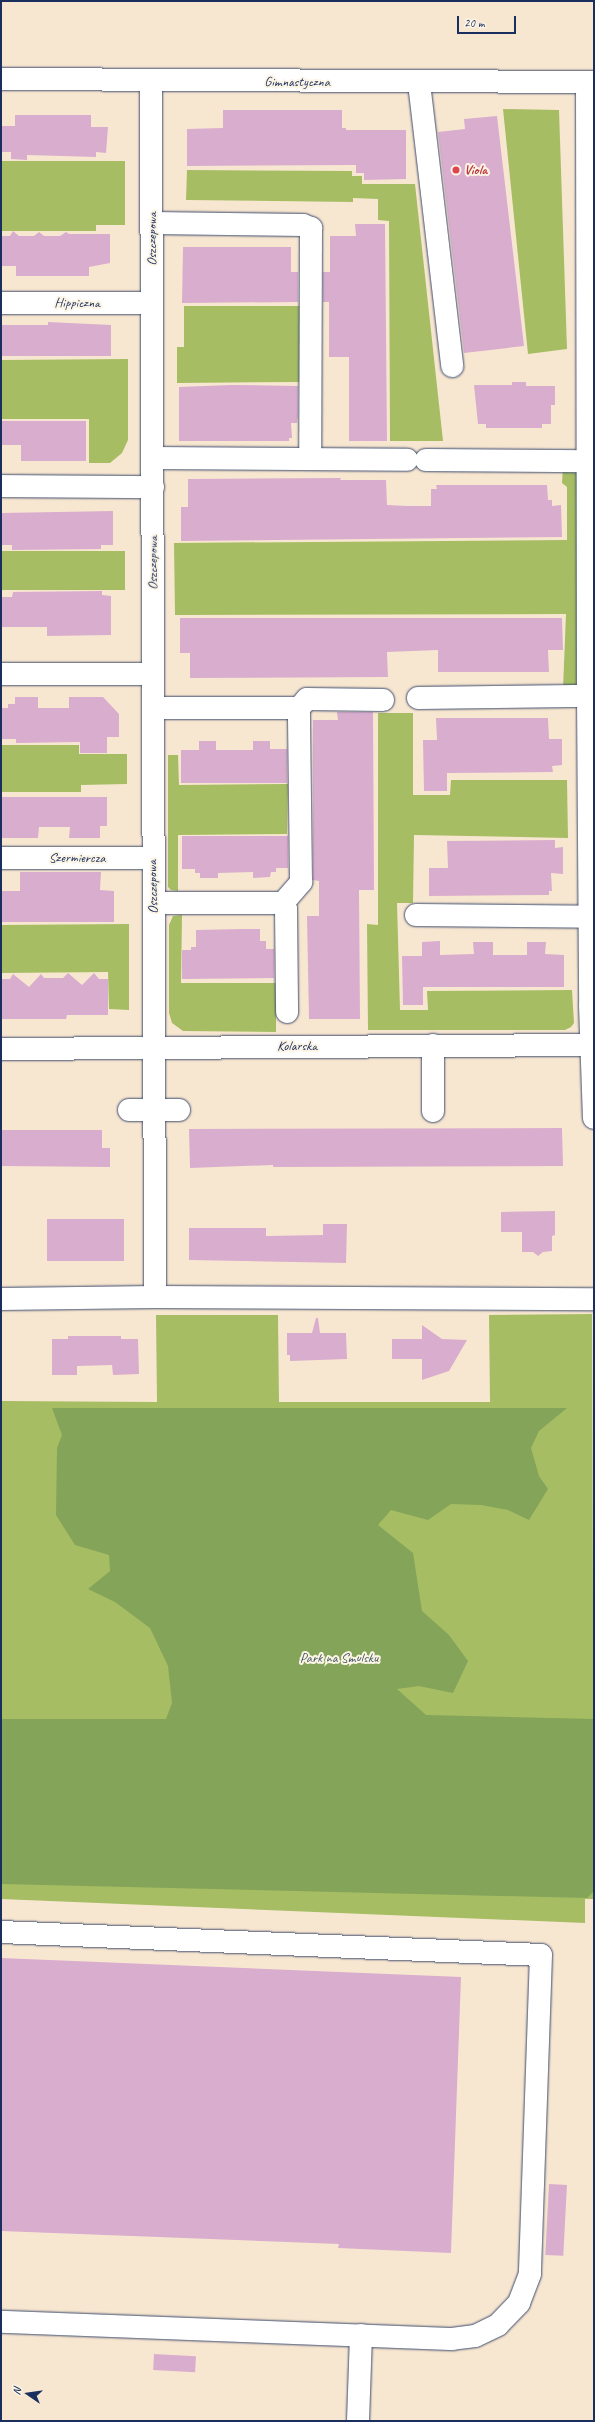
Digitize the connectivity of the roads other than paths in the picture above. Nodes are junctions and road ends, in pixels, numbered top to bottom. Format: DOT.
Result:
graph roads {
  1 [pos="1,79"];
  2 [pos="151,80"];
  3 [pos="590,82"];
  4 [pos="419,83"];
  5 [pos="590,205"];
  6 [pos="152,223"];
  7 [pos="152,302"];
  8 [pos="1,303"];
  9 [pos="452,366"];
  10 [pos="592,438"];
  11 [pos="152,458"];
  12 [pos="310,459"];
  13 [pos="589,461"];
  14 [pos="1,486"];
  15 [pos="153,487"];
  16 [pos="1,674"];
  17 [pos="153,674"];
  18 [pos="591,696"];
  19 [pos="418,698"];
  20 [pos="383,700"];
  21 [pos="154,708"];
  22 [pos="298,708"];
  23 [pos="1,858"];
  24 [pos="153,858"];
  25 [pos="154,903"];
  26 [pos="283,903"];
  27 [pos="416,915"];
  28 [pos="592,917"];
  29 [pos="287,1012"];
  30 [pos="434,1045"];
  31 [pos="593,1045"];
  32 [pos="155,1046"];
  33 [pos="1,1049"];
  34 [pos="129,1110"];
  35 [pos="155,1110"];
  36 [pos="179,1110"];
  37 [pos="433,1111"];
  38 [pos="594,1118"];
  39 [pos="155,1297"];
  40 [pos="1,1299"];
  41 [pos="594,1299"];
  42 [pos="1,1932"];
  43 [pos="1,2322"];
  44 [pos="361,2335"];
  45 [pos="358,2421"];
  1 -- 2 [label="street, Gimnastyczna"];
  2 -- 4 [label="street, Gimnastyczna"];
  2 -- 6 [label="street, Oszczepowa"];
  3 -- 4 [label="street, Gimnastyczna"];
  3 -- 5 [label="street"];
  4 -- 9 [label="street"];
  5 -- 10 [label="street"];
  6 -- 7 [label="street, Oszczepowa"];
  6 -- 12 [label="street"];
  7 -- 8 [label="street, Hippiczna"];
  7 -- 11 [label="street, Oszczepowa"];
  10 -- 13 [label="street"];
  11 -- 12 [label="street"];
  11 -- 15 [label="street, Oszczepowa"];
  12 -- 13 [label="street"];
  13 -- 18 [label="street"];
  14 -- 15 [label="street"];
  15 -- 17 [label="street, Oszczepowa"];
  16 -- 17 [label="street"];
  17 -- 21 [label="street, Oszczepowa"];
  18 -- 19 [label="street"];
  18 -- 28 [label="street"];
  20 -- 22 [label="street"];
  21 -- 22 [label="street"];
  21 -- 24 [label="street, Oszczepowa"];
  22 -- 26 [label="street"];
  23 -- 24 [label="street, Szermiercza"];
  24 -- 25 [label="street, Oszczepowa"];
  25 -- 26 [label="street"];
  25 -- 32 [label="street, Oszczepowa"];
  26 -- 29 [label="street"];
  27 -- 28 [label="street"];
  28 -- 31 [label="street"];
  30 -- 31 [label="street, Kolarska"];
  30 -- 32 [label="street, Kolarska"];
  30 -- 37 [label="street"];
  31 -- 38 [label="street"];
  32 -- 33 [label="street, Kolarska"];
  32 -- 35 [label="street, Oszczepowa"];
  34 -- 35 [label="street"];
  35 -- 36 [label="street"];
  35 -- 39 [label="street, Oszczepowa"];
  39 -- 40 [label="street"];
  39 -- 41 [label="street"];
  42 -- 44 [label="street"];
  43 -- 44 [label="street"];
  44 -- 45 [label="street"];
}
